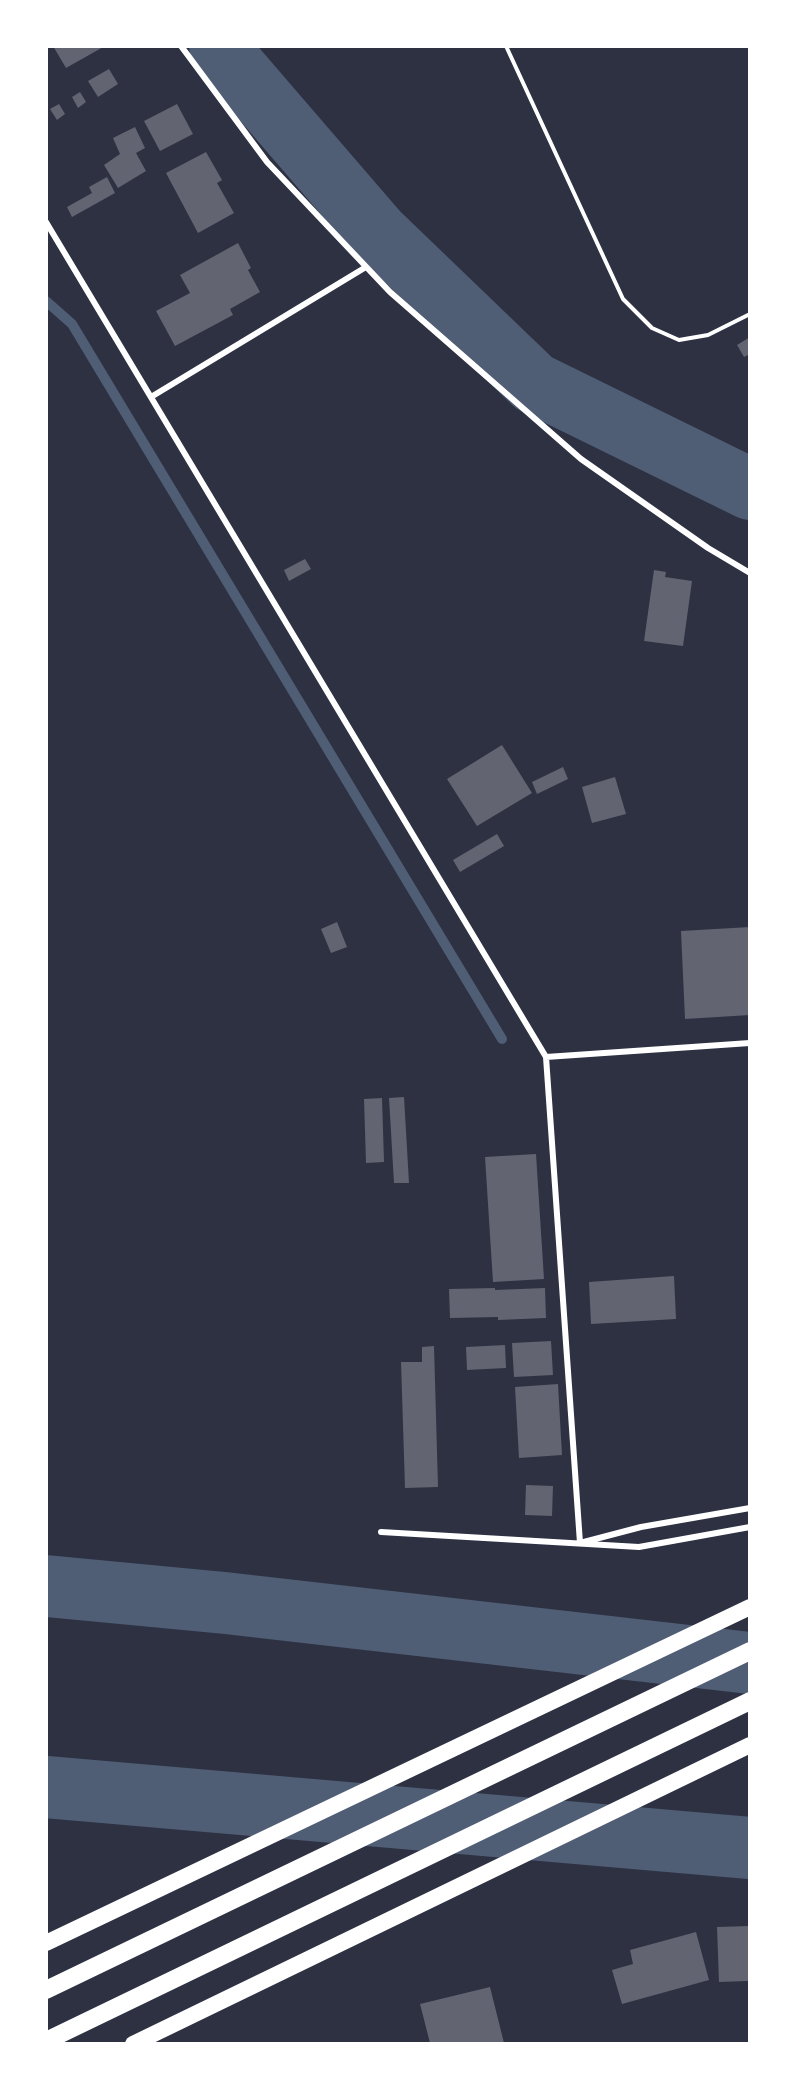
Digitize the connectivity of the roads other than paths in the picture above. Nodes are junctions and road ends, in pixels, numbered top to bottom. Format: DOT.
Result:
graph roads {
  1 [pos="181,46"];
  2 [pos="46,222"];
  3 [pos="366,267"];
  4 [pos="151,397"];
  5 [pos="750,573"];
  6 [pos="750,1043"];
  7 [pos="546,1057"];
  8 [pos="750,1508"];
  9 [pos="750,1527"];
  10 [pos="381,1532"];
  11 [pos="580,1543"];
  12 [pos="750,1607"];
  13 [pos="750,1651"];
  14 [pos="750,1701"];
  15 [pos="750,1745"];
  16 [pos="46,1943"];
  17 [pos="46,1990"];
  18 [pos="46,2041"];
  19 [pos="133,2043"];
  1 -- 3 [label="street"];
  2 -- 4 [label="street"];
  3 -- 4 [label="street"];
  3 -- 5 [label="street"];
  4 -- 7 [label="street"];
  6 -- 7 [label="street"];
  7 -- 11 [label="street"];
  8 -- 11 [label="street"];
  9 -- 11 [label="street"];
  10 -- 11 [label="street"];
  12 -- 16 [label="highway"];
  13 -- 17 [label="highway"];
  14 -- 18 [label="highway"];
  15 -- 19 [label="highway"];
}
